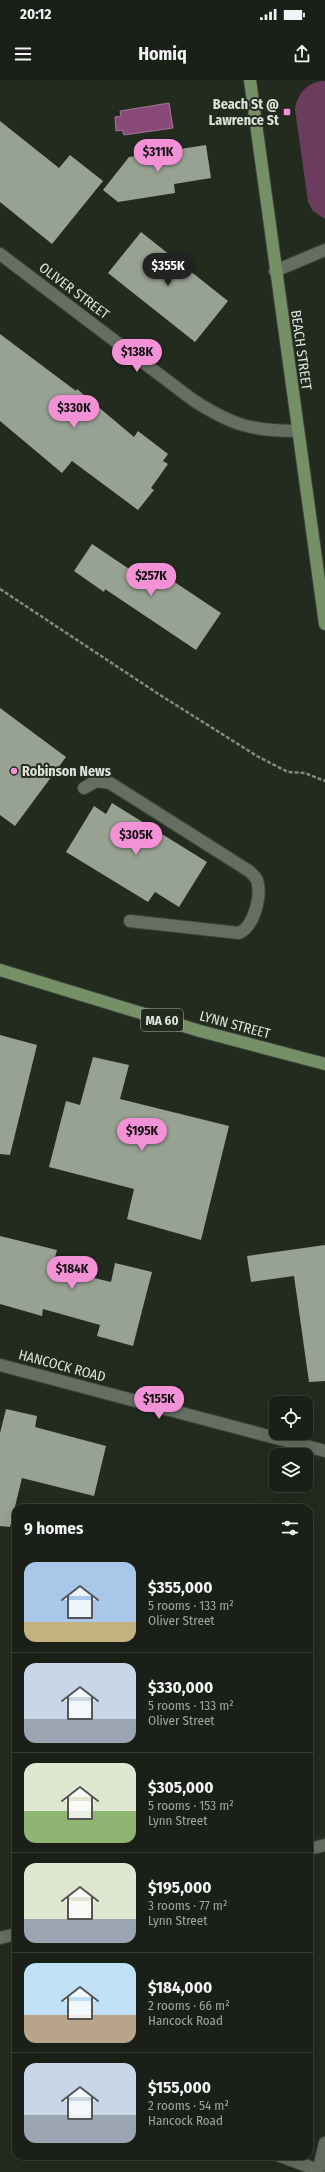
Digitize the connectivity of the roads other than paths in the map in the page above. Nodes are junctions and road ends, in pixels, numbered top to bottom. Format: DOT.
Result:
graph roads {
  1 [pos="250,80"];
  2 [pos="325,250"];
  3 [pos="0,254"];
  4 [pos="275,271"];
  5 [pos="298,431"];
  6 [pos="320,555"];
  7 [pos="325,624"];
  8 [pos="84,788"];
  9 [pos="130,921"];
  10 [pos="0,970"];
  11 [pos="325,1064"];
  12 [pos="0,1365"];
  13 [pos="325,1451"];
  14 [pos="325,1845"];
  15 [pos="313,1849"];
  16 [pos="12,1935"];
  17 [pos="0,1938"];
  18 [pos="325,2143"];
  19 [pos="290,2160"];
  20 [pos="318,2171"];
  1 -- 4 [label="main road, BEACH STREET"];
  2 -- 4 [label="street"];
  3 -- 5 [label="street, OLIVER STREET"];
  4 -- 5 [label="main road, BEACH STREET"];
  5 -- 6 [label="main road, BEACH STREET"];
  6 -- 7 [label="main road, BEACH STREET"];
  8 -- 9 [label="street"];
  10 -- 11 [label="main road, LYNN STREET / MA 60"];
  12 -- 13 [label="street, HANCOCK ROAD"];
  14 -- 15 [label="street"];
  16 -- 17 [label="street"];
  18 -- 20 [label="street"];
  19 -- 20 [label="street"];
}
